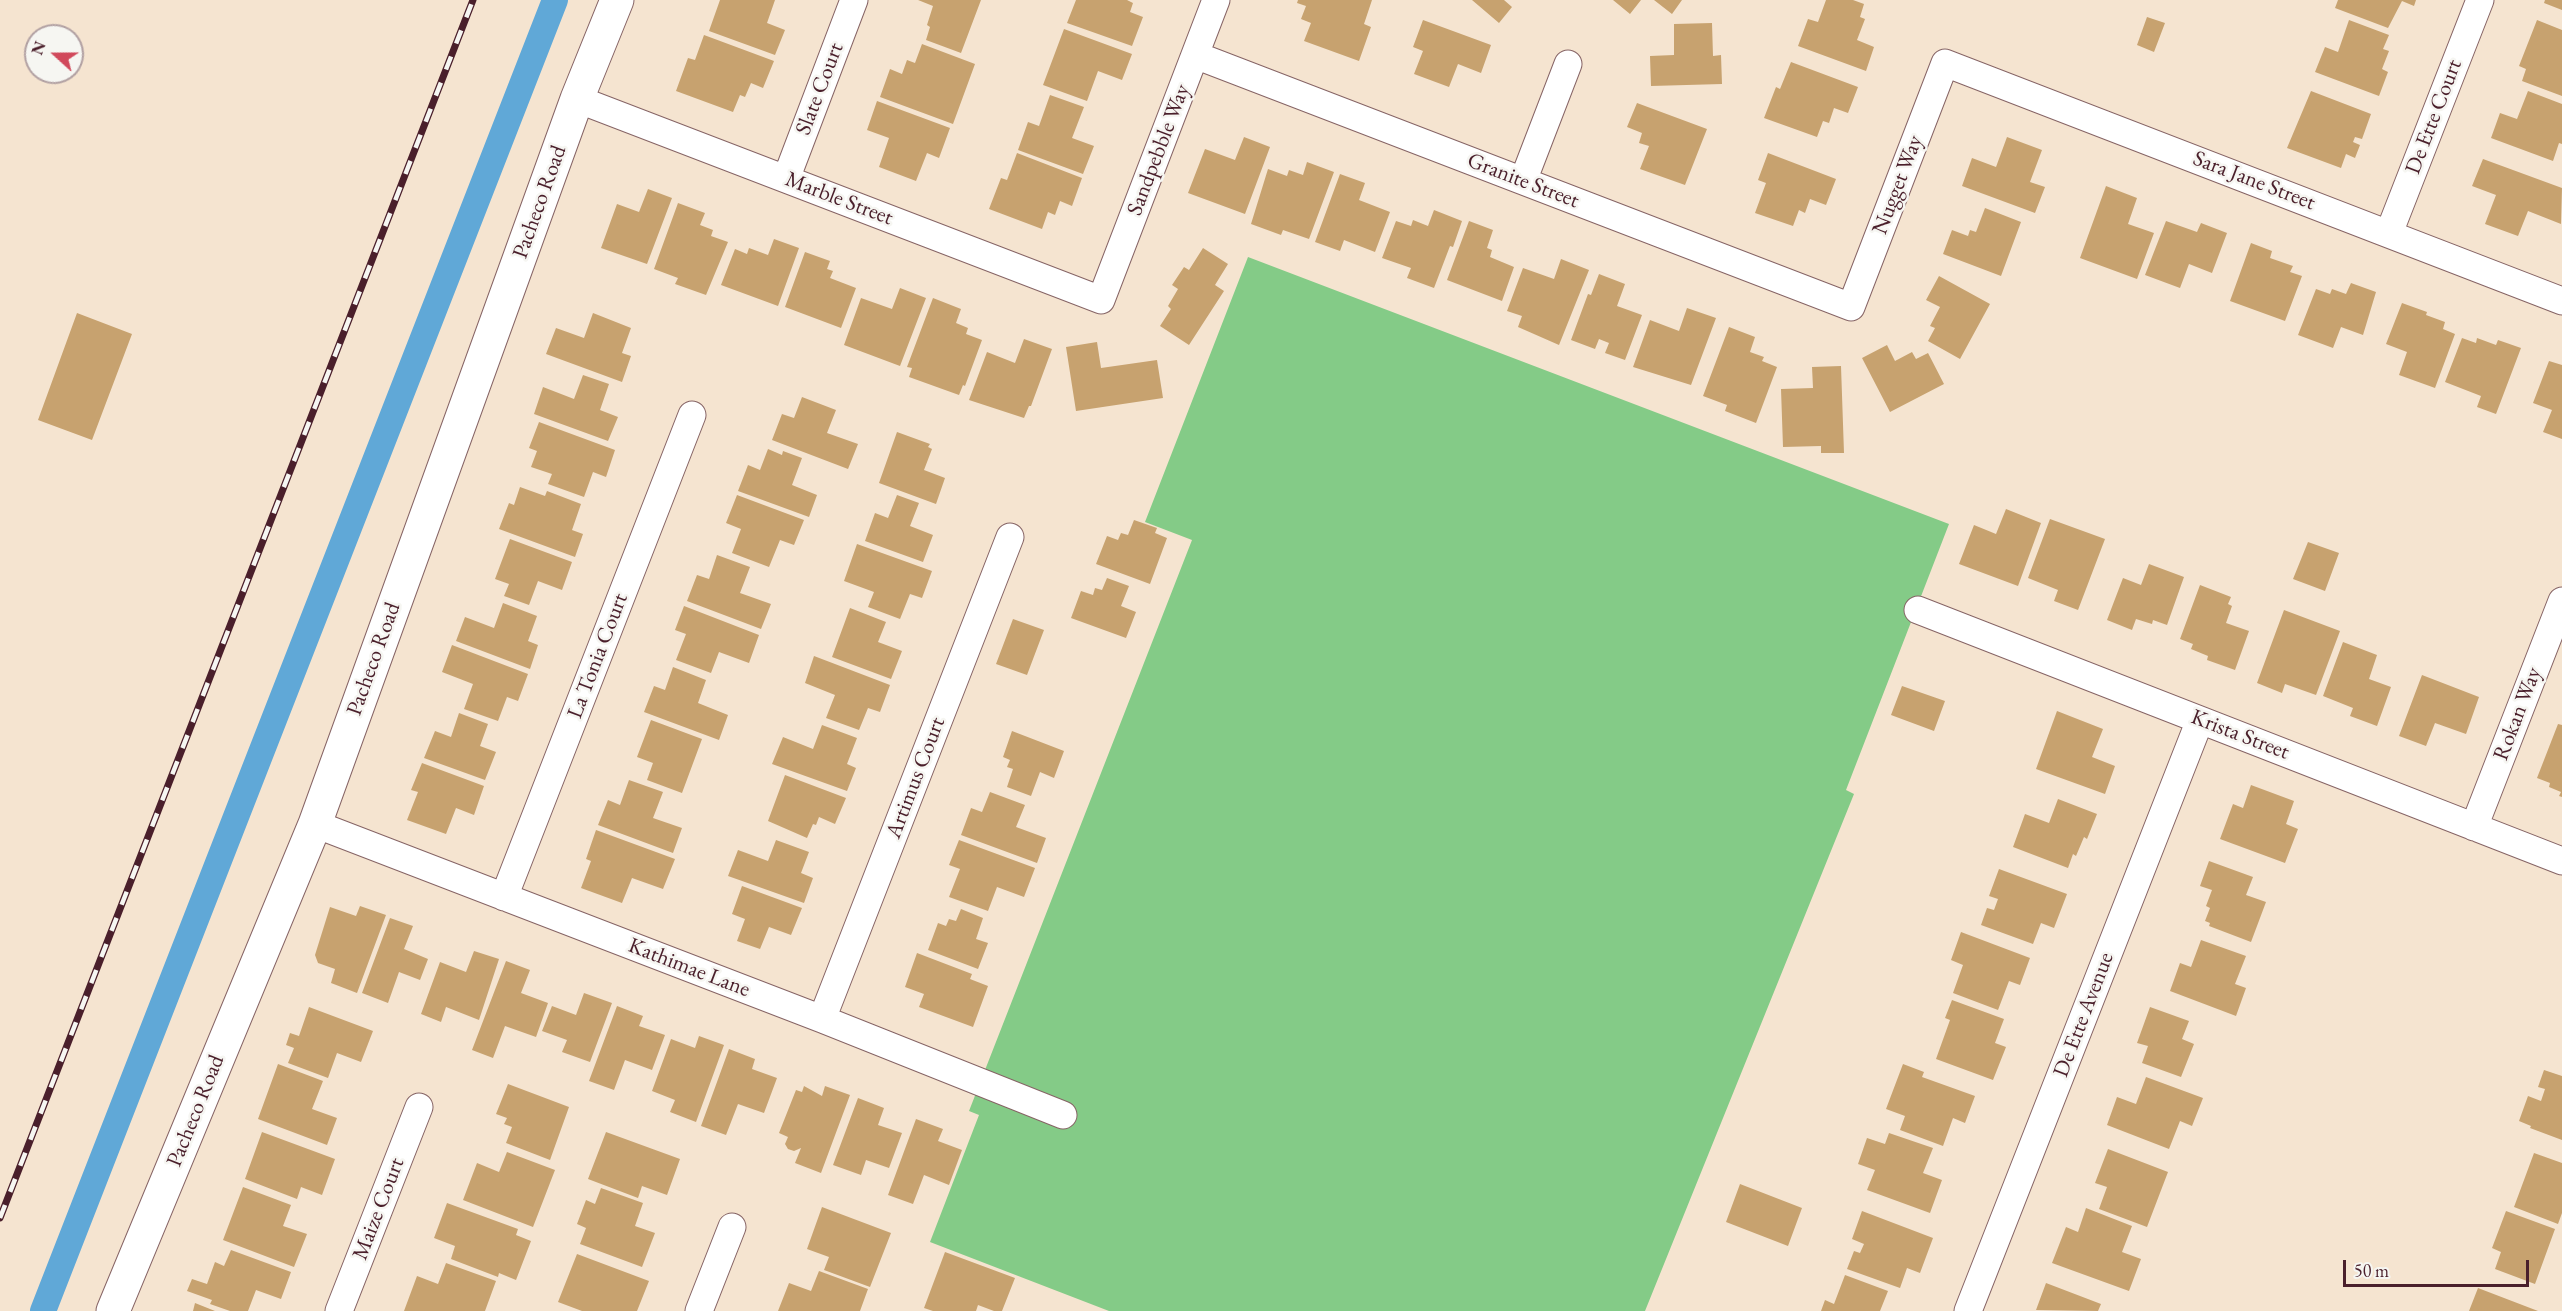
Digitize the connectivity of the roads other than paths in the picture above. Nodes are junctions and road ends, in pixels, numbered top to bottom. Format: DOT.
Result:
graph roads {
  1 [pos="617,0"];
  2 [pos="854,0"];
  3 [pos="1216,0"];
  4 [pos="2480,0"];
  5 [pos="1195,55"];
  6 [pos="1945,63"];
  7 [pos="1568,64"];
  8 [pos="577,99"];
  9 [pos="786,179"];
  10 [pos="1523,181"];
  11 [pos="2389,233"];
  12 [pos="1101,300"];
  13 [pos="2562,301"];
  14 [pos="1851,308"];
  15 [pos="692,415"];
  16 [pos="1010,537"];
  17 [pos="2562,601"];
  18 [pos="1918,610"];
  19 [pos="2200,720"];
  20 [pos="315,824"];
  21 [pos="2474,827"];
  22 [pos="2562,861"];
  23 [pos="504,897"];
  24 [pos="822,1019"];
  25 [pos="419,1107"];
  26 [pos="1063,1115"];
  27 [pos="732,1227"];
  28 [pos="113,1311"];
  29 [pos="339,1311"];
  30 [pos="699,1311"];
  31 [pos="1968,1311"];
  1 -- 8 [label="street, Pacheco Road"];
  2 -- 9 [label="street, Slate Court"];
  3 -- 5 [label="street, Sandpebble Way"];
  4 -- 11 [label="street, De Ette Court"];
  5 -- 10 [label="street, Granite Street"];
  5 -- 12 [label="street, Sandpebble Way"];
  6 -- 11 [label="street, Sara Jane Street"];
  6 -- 14 [label="street, Nugget Way"];
  7 -- 10 [label="street"];
  8 -- 9 [label="street, Marble Street"];
  8 -- 20 [label="street, Pacheco Road"];
  9 -- 12 [label="street, Marble Street"];
  10 -- 14 [label="street, Granite Street"];
  11 -- 13 [label="street, Sara Jane Street"];
  15 -- 23 [label="street, La Tonia Court"];
  16 -- 24 [label="street, Artimus Court"];
  17 -- 21 [label="street, Rokan Way"];
  18 -- 19 [label="street, Krista Street"];
  19 -- 21 [label="street, Krista Street"];
  19 -- 31 [label="street, De Ette Avenue"];
  20 -- 23 [label="street, Kathimae Lane"];
  20 -- 28 [label="street, Pacheco Road"];
  21 -- 22 [label="street, Krista Street"];
  23 -- 24 [label="street, Kathimae Lane"];
  24 -- 26 [label="street, Kathimae Lane"];
  25 -- 29 [label="street, Maize Court"];
  27 -- 30 [label="street"];
}
